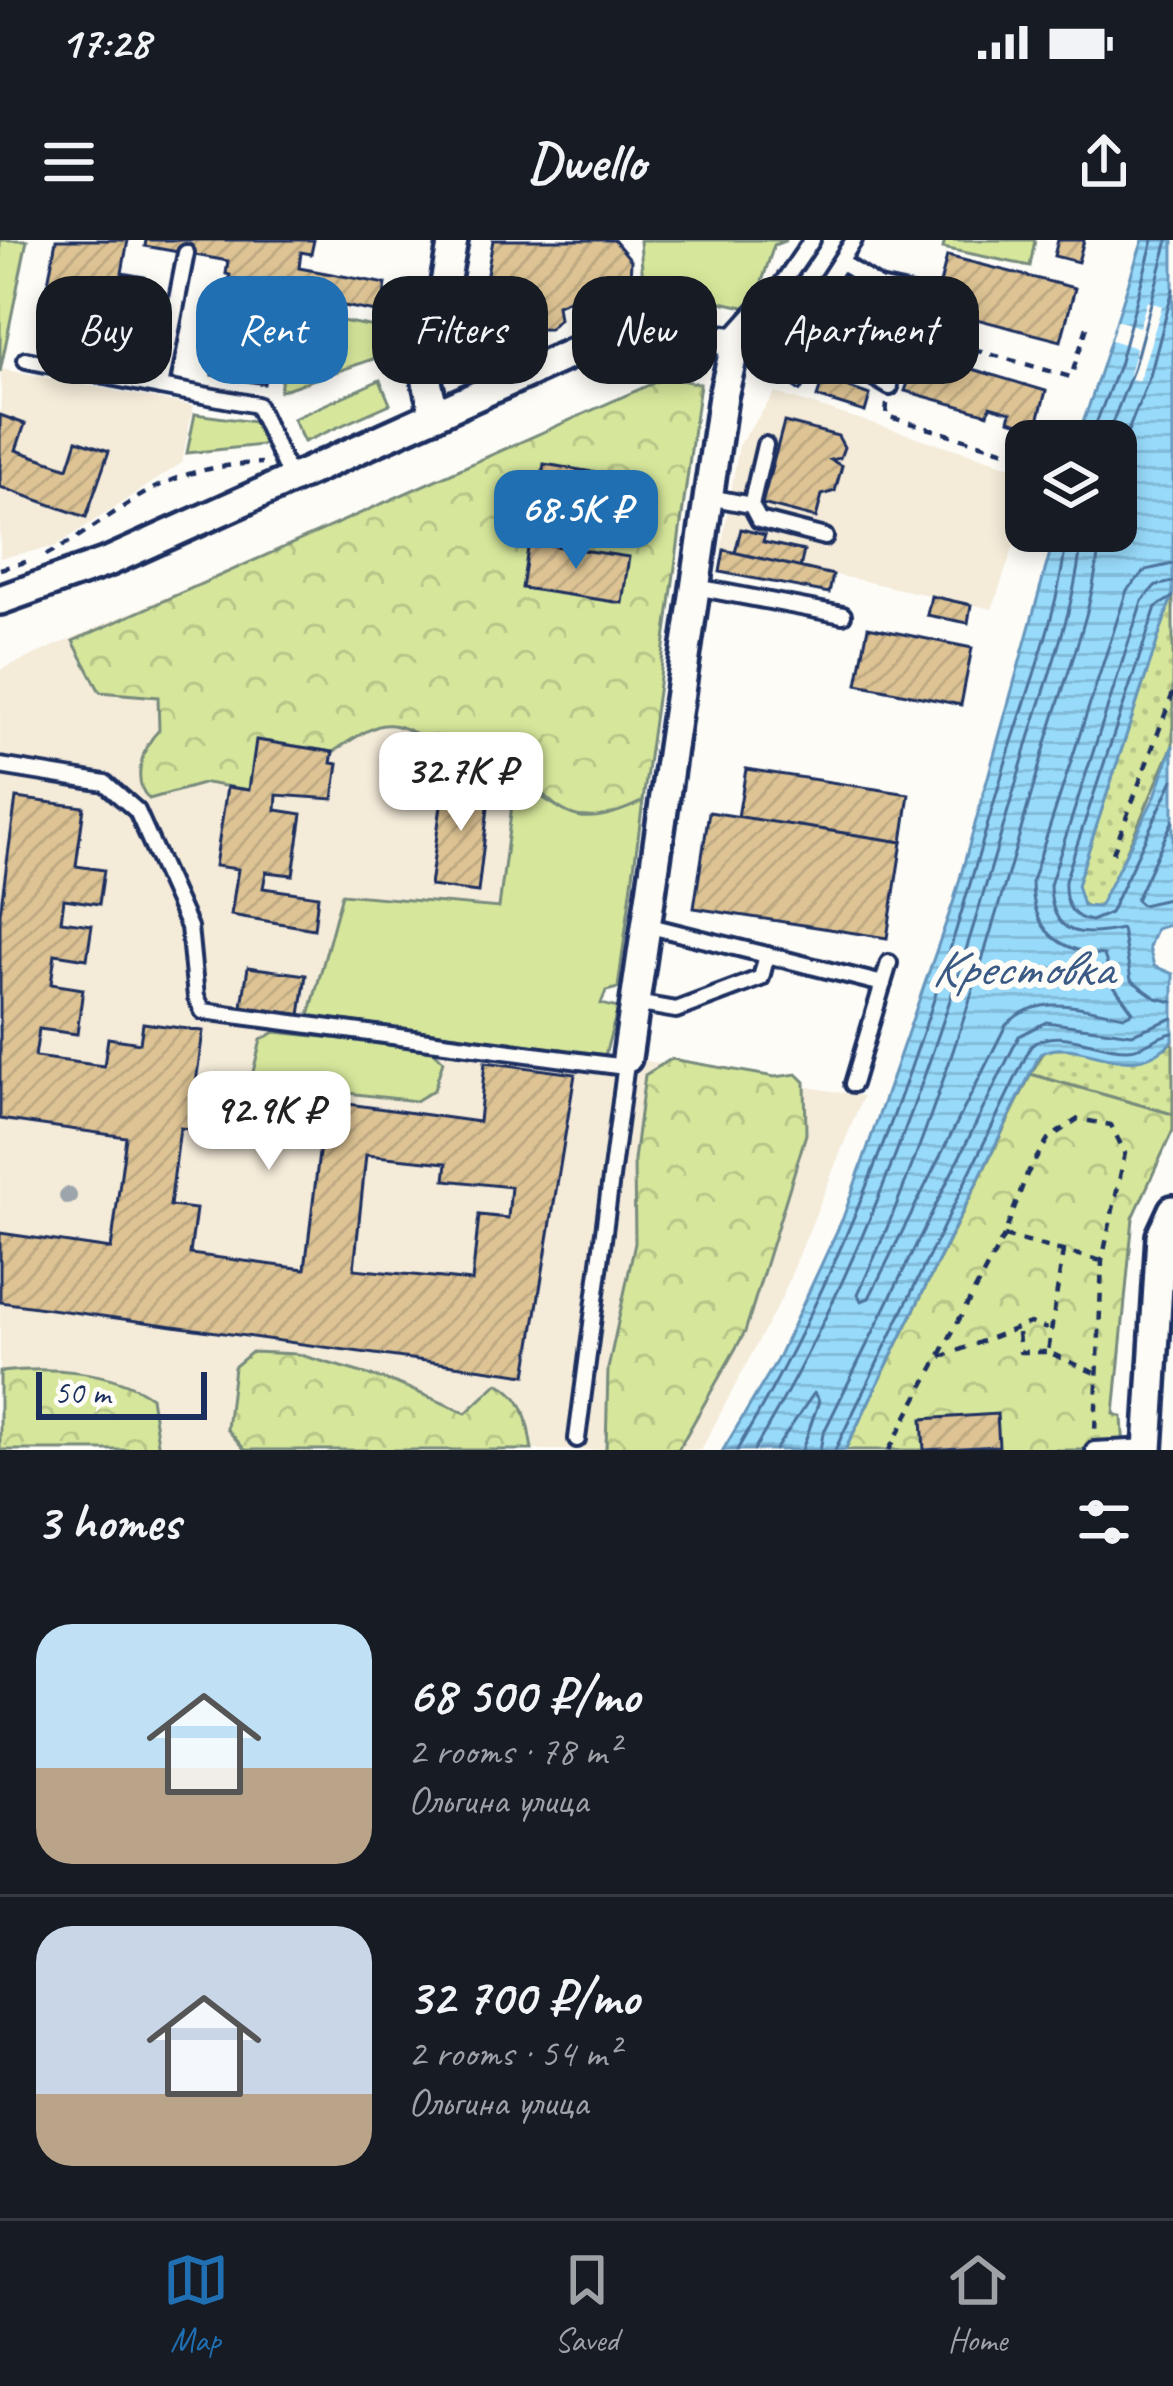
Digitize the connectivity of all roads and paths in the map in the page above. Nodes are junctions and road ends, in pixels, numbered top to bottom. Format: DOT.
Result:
graph roads {
  1 [pos="452,240"];
  2 [pos="812,240"];
  3 [pos="854,240"];
  4 [pos="186,254"];
  5 [pos="841,262"];
  6 [pos="787,276"];
  7 [pos="832,276"];
  8 [pos="863,276"];
  9 [pos="1088,327"];
  10 [pos="741,336"];
  11 [pos="736,341"];
  12 [pos="741,341"];
  13 [pos="979,352"];
  14 [pos="26,360"];
  15 [pos="884,384"];
  16 [pos="160,387"];
  17 [pos="890,387"];
  18 [pos="435,415"];
  19 [pos="765,445"];
  20 [pos="1005,452"];
  21 [pos="287,470"];
  22 [pos="709,497"];
  23 [pos="751,506"];
  24 [pos="825,537"];
  25 [pos="0,568"];
  26 [pos="695,587"];
  27 [pos="0,600"];
  28 [pos="843,615"];
  29 [pos="1173,693"];
  30 [pos="0,766"];
  31 [pos="1113,853"];
  32 [pos="646,925"];
  33 [pos="767,955"];
  34 [pos="889,963"];
  35 [pos="883,984"];
  36 [pos="635,1003"];
  37 [pos="626,1062"];
  38 [pos="853,1084"];
  39 [pos="1173,1210"];
  40 [pos="1004,1236"];
  41 [pos="1063,1251"];
  42 [pos="1102,1262"];
  43 [pos="1164,1312"];
  44 [pos="1048,1329"];
  45 [pos="1019,1332"];
  46 [pos="1048,1352"];
  47 [pos="941,1358"];
  48 [pos="1095,1373"];
  49 [pos="577,1439"];
  50 [pos="1148,1449"];
  51 [pos="889,1450"];
  52 [pos="1094,1450"];
  1 -- 18 [label="street"];
  2 -- 6 [label="lane"];
  3 -- 5 [label="lane"];
  4 -- 16 [label="lane"];
  5 -- 7 [label="lane"];
  5 -- 8 [label="lane"];
  9 -- 13 [label="path"];
  10 -- 11 [label="street"];
  11 -- 12 [label="lane"];
  11 -- 18 [label="street"];
  11 -- 22 [label="street"];
  14 -- 16 [label="lane"];
  15 -- 17 [label="lane"];
  16 -- 21 [label="lane"];
  17 -- 20 [label="path"];
  18 -- 21 [label="street"];
  19 -- 23 [label="lane"];
  21 -- 25 [label="path"];
  21 -- 27 [label="street"];
  22 -- 23 [label="lane"];
  22 -- 26 [label="street"];
  23 -- 24 [label="lane"];
  26 -- 28 [label="lane"];
  26 -- 32 [label="street"];
  29 -- 31 [label="path"];
  30 -- 37 [label="lane"];
  32 -- 33 [label="lane"];
  32 -- 36 [label="street"];
  33 -- 35 [label="lane"];
  33 -- 36 [label="lane"];
  34 -- 35 [label="lane"];
  35 -- 38 [label="lane"];
  36 -- 37 [label="street"];
  37 -- 49 [label="lane"];
  39 -- 43 [label="street"];
  40 -- 41 [label="path"];
  40 -- 42 [label="path"];
  40 -- 47 [label="path"];
  41 -- 42 [label="path"];
  41 -- 44 [label="path"];
  42 -- 48 [label="path"];
  43 -- 50 [label="street"];
  44 -- 45 [label="path"];
  44 -- 46 [label="path"];
  45 -- 46 [label="path"];
  45 -- 47 [label="path"];
  46 -- 48 [label="path"];
  47 -- 51 [label="path"];
  48 -- 52 [label="path"];
  50 -- 52 [label="lane"];
}
